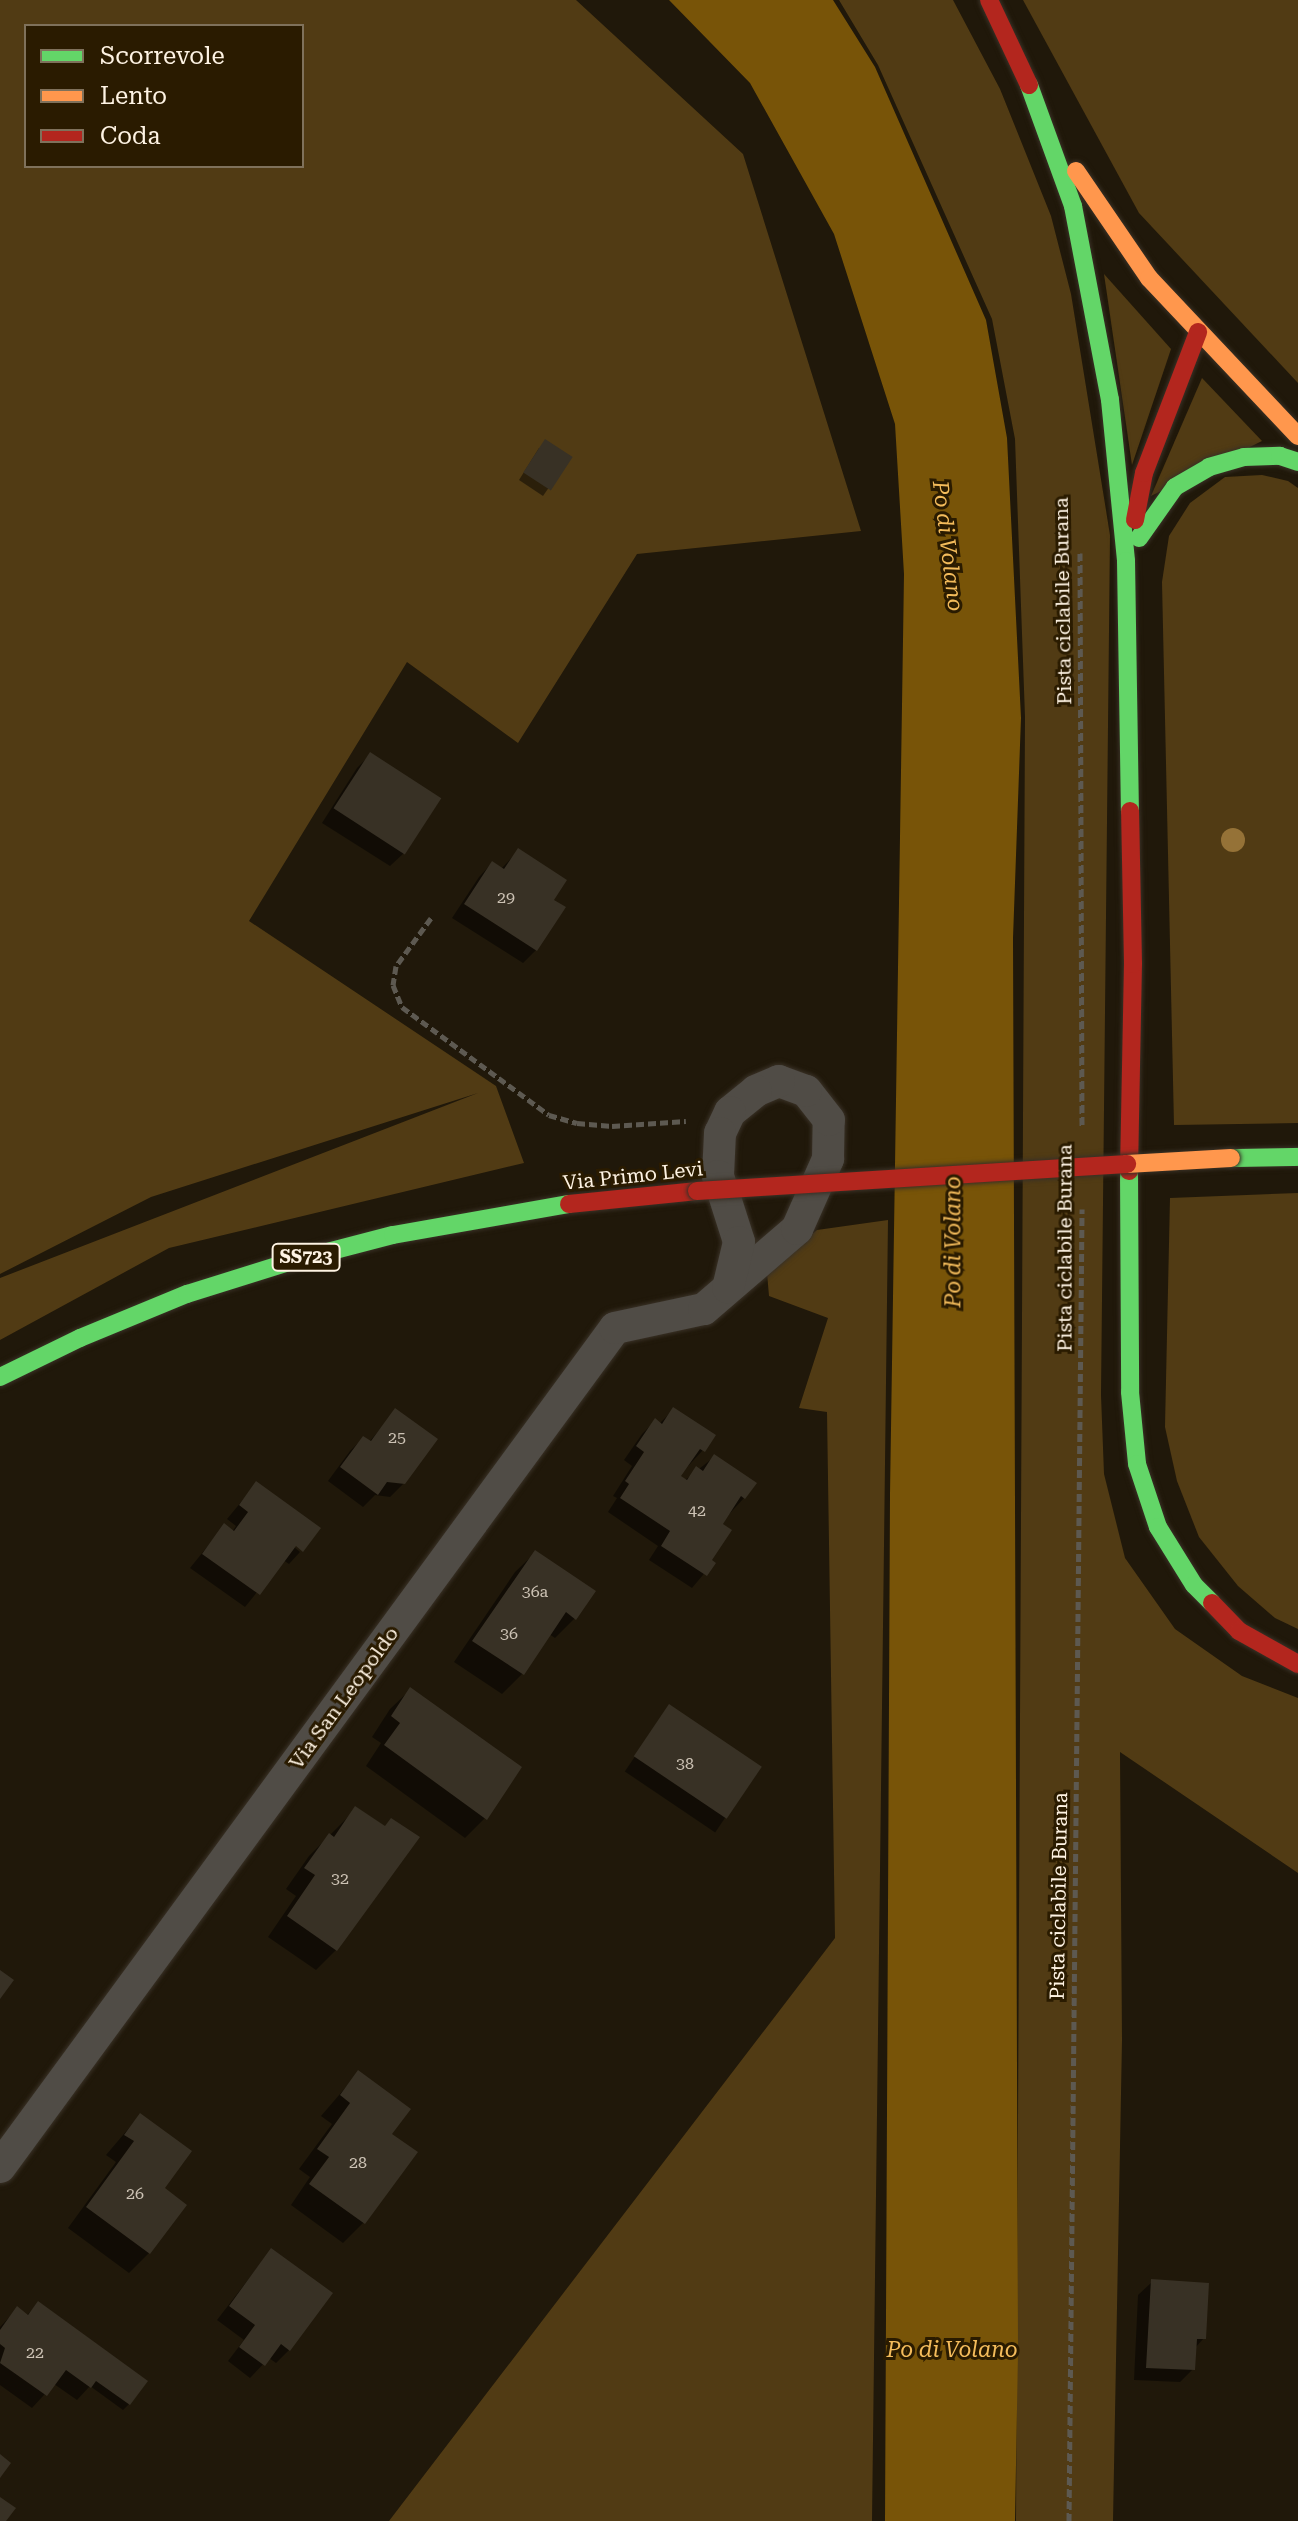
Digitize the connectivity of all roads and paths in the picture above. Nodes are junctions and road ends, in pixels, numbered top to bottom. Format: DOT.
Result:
graph roads {
  1 [pos="989,0"];
  2 [pos="1029,85"];
  3 [pos="1198,332"];
  4 [pos="1298,436"];
  5 [pos="1298,462"];
  6 [pos="1080,542"];
  7 [pos="1126,561"];
  8 [pos="431,918"];
  9 [pos="727,1118"];
  10 [pos="1082,1130"];
  11 [pos="1298,1157"];
  12 [pos="1082,1194"];
  13 [pos="728,1288"];
  14 [pos="0,1377"];
  15 [pos="1298,1664"];
  16 [pos="0,2167"];
  17 [pos="1069,2521"];
  1 -- 2 [label="main road"];
  2 -- 3 [label="main road"];
  2 -- 7 [label="main road"];
  3 -- 4 [label="main road"];
  3 -- 7 [label="main road"];
  5 -- 7 [label="main road"];
  6 -- 10 [label="path, Pista ciclabile Burana"];
  7 -- 15 [label="main road"];
  8 -- 9 [label="path"];
  9 -- 13 [label="street"];
  9 -- 13 [label="street, Via San Leopoldo"];
  11 -- 14 [label="main road, Via Primo Levi / SS723, bridge"];
  12 -- 17 [label="path, Pista ciclabile Burana"];
  13 -- 16 [label="street, Via San Leopoldo"];
}
